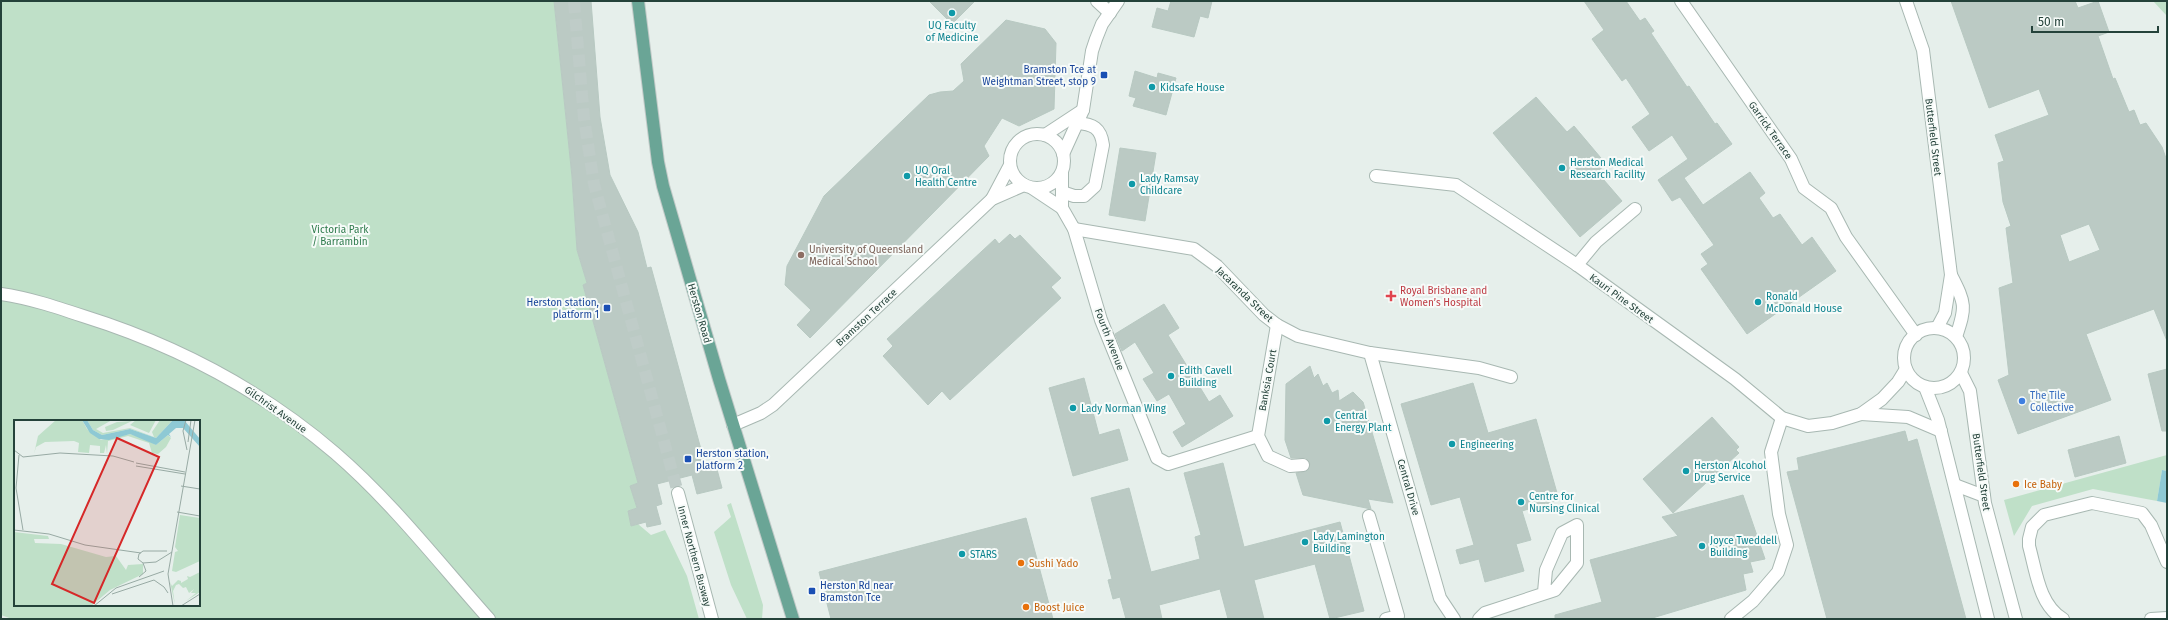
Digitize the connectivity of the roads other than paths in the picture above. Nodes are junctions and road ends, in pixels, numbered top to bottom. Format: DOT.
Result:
graph roads {
  1 [pos="638,1"];
  2 [pos="1097,1"];
  3 [pos="1118,1"];
  4 [pos="1681,1"];
  5 [pos="1906,1"];
  6 [pos="1110,13"];
  7 [pos="1083,110"];
  8 [pos="1077,123"];
  9 [pos="1045,135"];
  10 [pos="1063,154"];
  11 [pos="1010,165"];
  12 [pos="1062,173"];
  13 [pos="1376,176"];
  14 [pos="1028,186"];
  15 [pos="1062,192"];
  16 [pos="992,199"];
  17 [pos="1062,208"];
  18 [pos="1635,209"];
  19 [pos="1074,229"];
  20 [pos="1577,265"];
  21 [pos="1951,275"];
  22 [pos="1,294"];
  23 [pos="1277,325"];
  24 [pos="1937,328"];
  25 [pos="1916,335"];
  26 [pos="1956,337"];
  27 [pos="1370,353"];
  28 [pos="1906,370"];
  29 [pos="1961,373"];
  30 [pos="1511,378"];
  31 [pos="1925,387"];
  32 [pos="1860,414"];
  33 [pos="1782,418"];
  34 [pos="733,424"];
  35 [pos="1941,431"];
  36 [pos="1258,436"];
  37 [pos="1303,465"];
  38 [pos="1955,485"];
  39 [pos="678,493"];
  40 [pos="1984,496"];
  41 [pos="1368,516"];
  42 [pos="2167,562"];
  43 [pos="1544,592"];
  44 [pos="2167,618"];
  45 [pos="489,619"];
  46 [pos="712,619"];
  47 [pos="793,619"];
  48 [pos="1386,619"];
  49 [pos="1454,619"];
  50 [pos="1479,619"];
  51 [pos="1731,619"];
  52 [pos="1988,619"];
  53 [pos="2016,619"];
  54 [pos="2063,619"];
  55 [pos="2151,619"];
  1 -- 34 [label="main road, Herston Road"];
  2 -- 6 [label="street"];
  3 -- 6 [label="street"];
  4 -- 25 [label="street, Garrick Terrace"];
  5 -- 21 [label="street, Butterfield Street"];
  6 -- 7 [label="street"];
  7 -- 8 [label="street"];
  7 -- 9 [label="street"];
  8 -- 10 [label="street"];
  8 -- 15 [label="street"];
  9 -- 10 [label="street"];
  9 -- 11 [label="street"];
  10 -- 12 [label="street"];
  11 -- 14 [label="street"];
  11 -- 16 [label="street, Bramston Terrace"];
  12 -- 14 [label="street"];
  12 -- 15 [label="street, Fourth Avenue"];
  13 -- 20 [label="street, Kauri Pine Street"];
  14 -- 16 [label="street, Bramston Terrace"];
  14 -- 17 [label="street, Fourth Avenue"];
  15 -- 17 [label="street, Fourth Avenue"];
  16 -- 34 [label="street, Bramston Terrace"];
  17 -- 19 [label="street, Fourth Avenue"];
  18 -- 20 [label="street"];
  19 -- 23 [label="street, Jacaranda Street"];
  19 -- 36 [label="street, Fourth Avenue"];
  20 -- 33 [label="street, Kauri Pine Street"];
  21 -- 24 [label="street, Butterfield Street"];
  21 -- 26 [label="street, Butterfield Street"];
  22 -- 45 [label="street, Gilchrist Avenue"];
  23 -- 27 [label="street, Jacaranda Street"];
  23 -- 36 [label="street, Banksia Court"];
  24 -- 25 [label="street"];
  24 -- 26 [label="street"];
  25 -- 28 [label="street"];
  26 -- 29 [label="street"];
  27 -- 30 [label="street, Jacaranda Street"];
  27 -- 49 [label="street, Central Drive"];
  28 -- 31 [label="street"];
  28 -- 32 [label="street"];
  29 -- 31 [label="street"];
  29 -- 40 [label="street, Butterfield Street"];
  31 -- 35 [label="street"];
  32 -- 33 [label="street, Kauri Pine Street"];
  32 -- 35 [label="street"];
  33 -- 51 [label="street"];
  34 -- 47 [label="main road, Herston Road"];
  35 -- 38 [label="street"];
  36 -- 37 [label="street"];
  38 -- 40 [label="street"];
  38 -- 52 [label="street"];
  39 -- 46 [label="street, Inner Northern Busway"];
  40 -- 53 [label="street, Butterfield Street"];
  41 -- 48 [label="street"];
  42 -- 54 [label="street"];
  43 -- 43 [label="street"];
  43 -- 50 [label="street"];
  44 -- 55 [label="street"];
}
